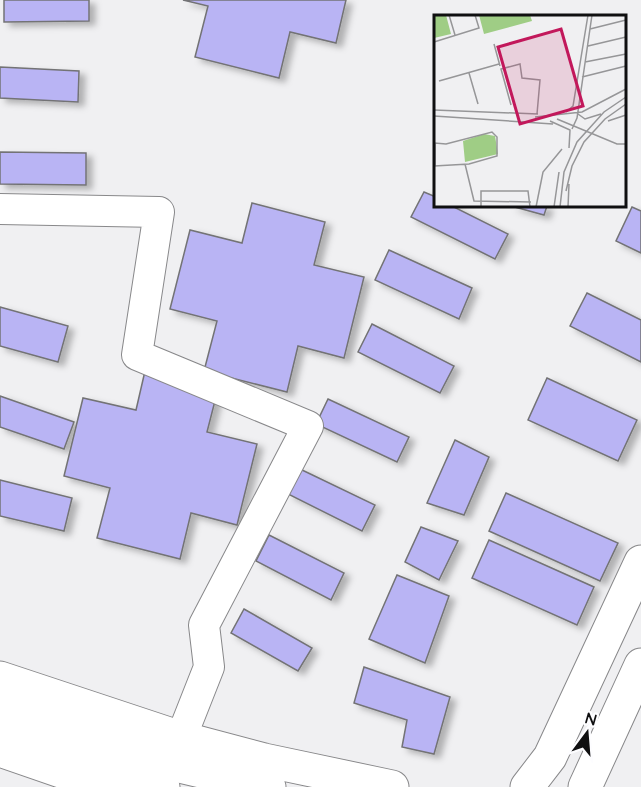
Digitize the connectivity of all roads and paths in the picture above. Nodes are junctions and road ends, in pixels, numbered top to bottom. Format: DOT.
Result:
graph roads {
  1 [pos="0,209"];
  2 [pos="641,562"];
  3 [pos="641,665"];
  4 [pos="0,678"];
  5 [pos="0,705"];
  6 [pos="0,732"];
  7 [pos="181,738"];
  8 [pos="0,750"];
  9 [pos="158,773"];
  10 [pos="107,787"];
  11 [pos="230,787"];
  12 [pos="269,787"];
  13 [pos="392,787"];
  14 [pos="527,787"];
  15 [pos="585,787"];
  1 -- 7 [label="street"];
  2 -- 14 [label="main road"];
  3 -- 15 [label="main road"];
  4 -- 7 [label="main road"];
  5 -- 9 [label="main road"];
  6 -- 9 [label="main road"];
  7 -- 13 [label="main road"];
  8 -- 10 [label="main road"];
  9 -- 11 [label="main road"];
  9 -- 12 [label="main road"];
}
